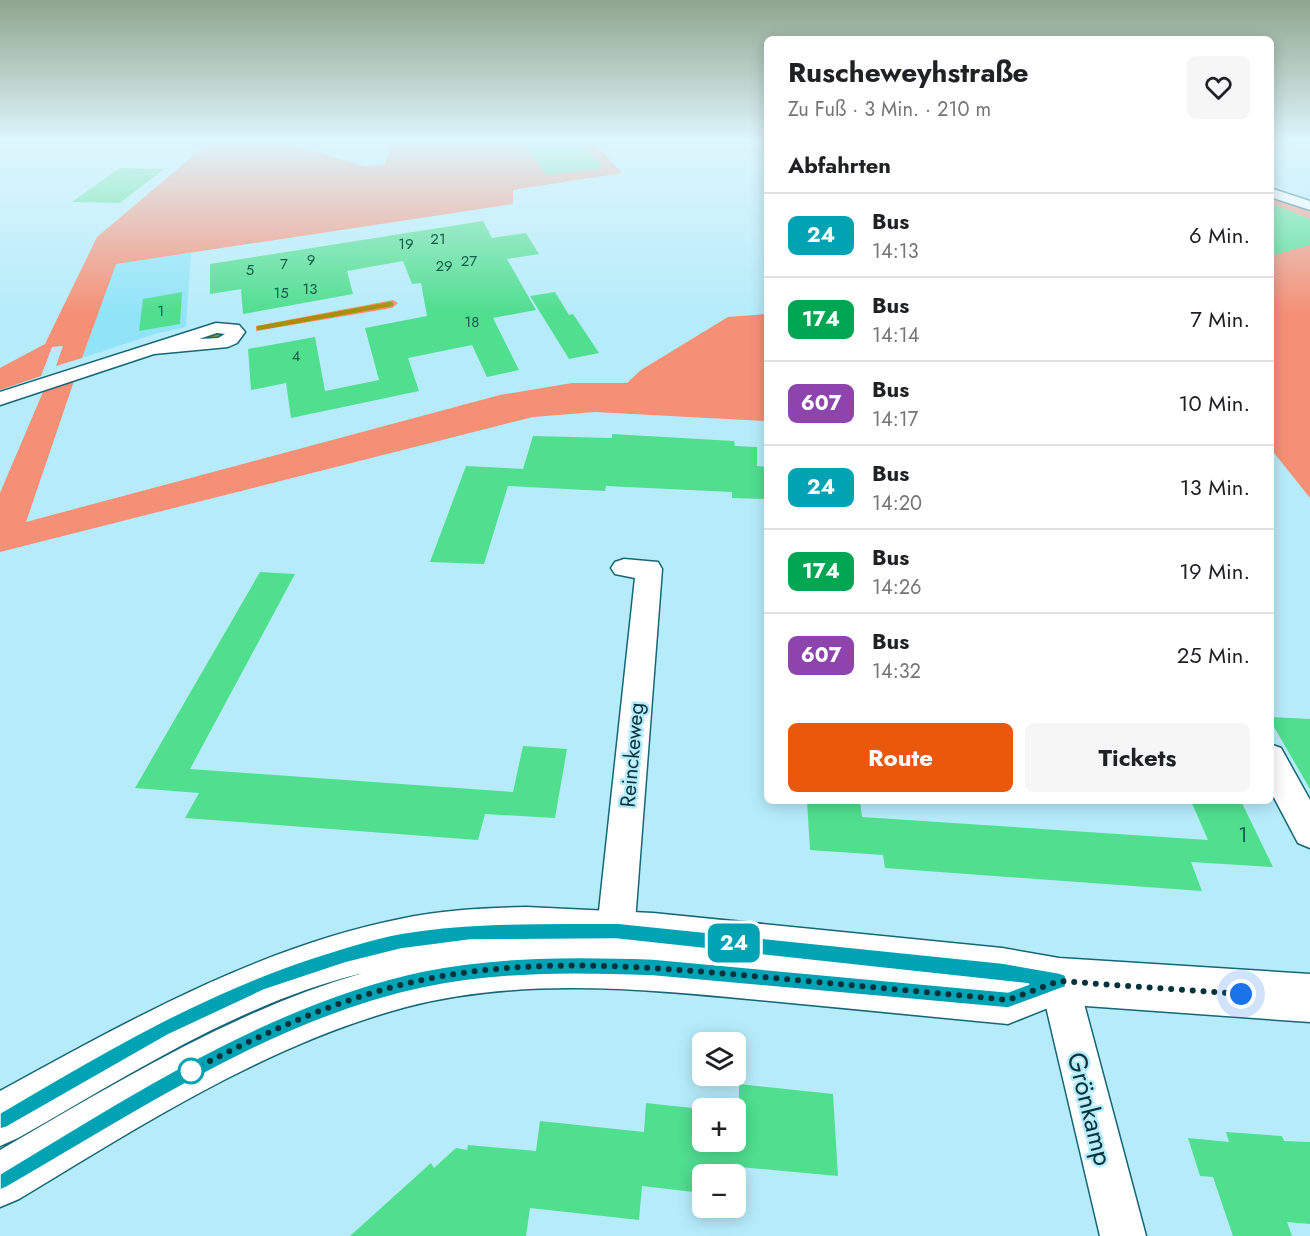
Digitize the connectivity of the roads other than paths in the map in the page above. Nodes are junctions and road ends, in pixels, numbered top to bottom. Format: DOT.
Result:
graph roads {
  1 [pos="1286,198"];
  2 [pos="1310,206"];
  3 [pos="151,349"];
  4 [pos="0,399"];
  5 [pos="624,568"];
  6 [pos="1274,765"];
  7 [pos="1310,831"];
  8 [pos="614,949"];
  9 [pos="1059,981"];
  10 [pos="1310,998"];
  11 [pos="0,1120"];
  12 [pos="0,1180"];
  13 [pos="1123,1236"];
  1 -- 2 [label="street"];
  3 -- 4 [label="street"];
  5 -- 8 [label="street, Reinckeweg"];
  6 -- 7 [label="street"];
  8 -- 9 [label="street"];
  8 -- 11 [label="street"];
  8 -- 12 [label="street"];
  9 -- 10 [label="street"];
  9 -- 13 [label="street, Grönkamp"];
}
